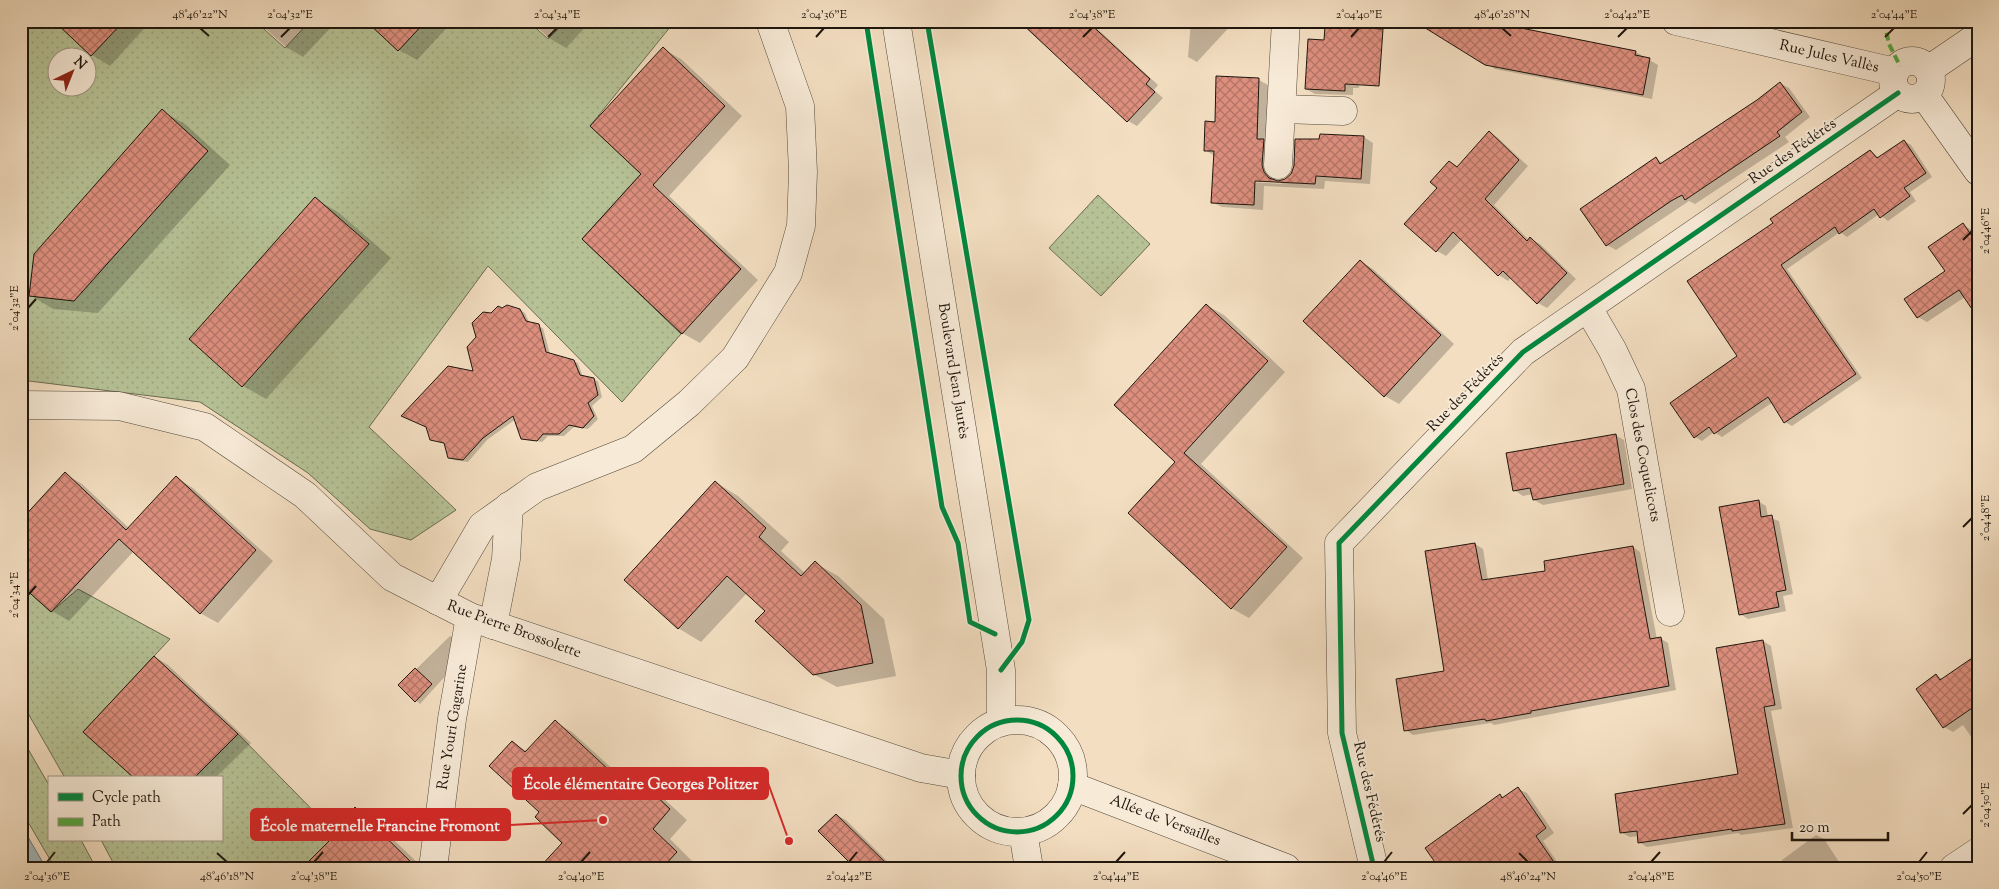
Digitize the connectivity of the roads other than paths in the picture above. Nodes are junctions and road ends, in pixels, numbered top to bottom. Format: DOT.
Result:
graph roads {
  1 [pos="770,21"];
  2 [pos="896,21"];
  3 [pos="1286,21"];
  4 [pos="1676,21"];
  5 [pos="1978,36"];
  6 [pos="1911,82"];
  7 [pos="1282,109"];
  8 [pos="1344,110"];
  9 [pos="1278,165"];
  10 [pos="1978,171"];
  11 [pos="1588,308"];
  12 [pos="21,405"];
  13 [pos="509,506"];
  14 [pos="438,601"];
  15 [pos="1670,612"];
  16 [pos="482,621"];
  17 [pos="1000,722"];
  18 [pos="960,775"];
  19 [pos="1072,786"];
  20 [pos="1023,832"];
  21 [pos="1978,852"];
  22 [pos="433,868"];
  23 [pos="1029,868"];
  24 [pos="1286,868"];
  25 [pos="1374,868"];
  26 [pos="1954,868"];
  1 -- 13 [label="street"];
  2 -- 17 [label="street, Boulevard Jean Jaurès"];
  3 -- 7 [label="street"];
  4 -- 6 [label="street, Rue Jules Vallès"];
  5 -- 6 [label="street, Rue des Fédérés"];
  6 -- 10 [label="street"];
  6 -- 11 [label="street, Rue des Fédérés"];
  7 -- 8 [label="street"];
  7 -- 9 [label="street"];
  11 -- 15 [label="street, Clos des Coquelicots"];
  11 -- 25 [label="street, Rue des Fédérés"];
  12 -- 14 [label="street, Rue Pierre Brossolette"];
  13 -- 14 [label="street"];
  13 -- 16 [label="street, Rue Youri Gagarine"];
  14 -- 16 [label="street, Rue Pierre Brossolette"];
  16 -- 18 [label="street, Rue Pierre Brossolette"];
  16 -- 22 [label="street, Rue Youri Gagarine"];
  17 -- 18 [label="street"];
  17 -- 19 [label="street"];
  18 -- 20 [label="street"];
  19 -- 20 [label="street"];
  19 -- 24 [label="street, Allée de Versailles"];
  20 -- 23 [label="street"];
  21 -- 26 [label="street"];
}
